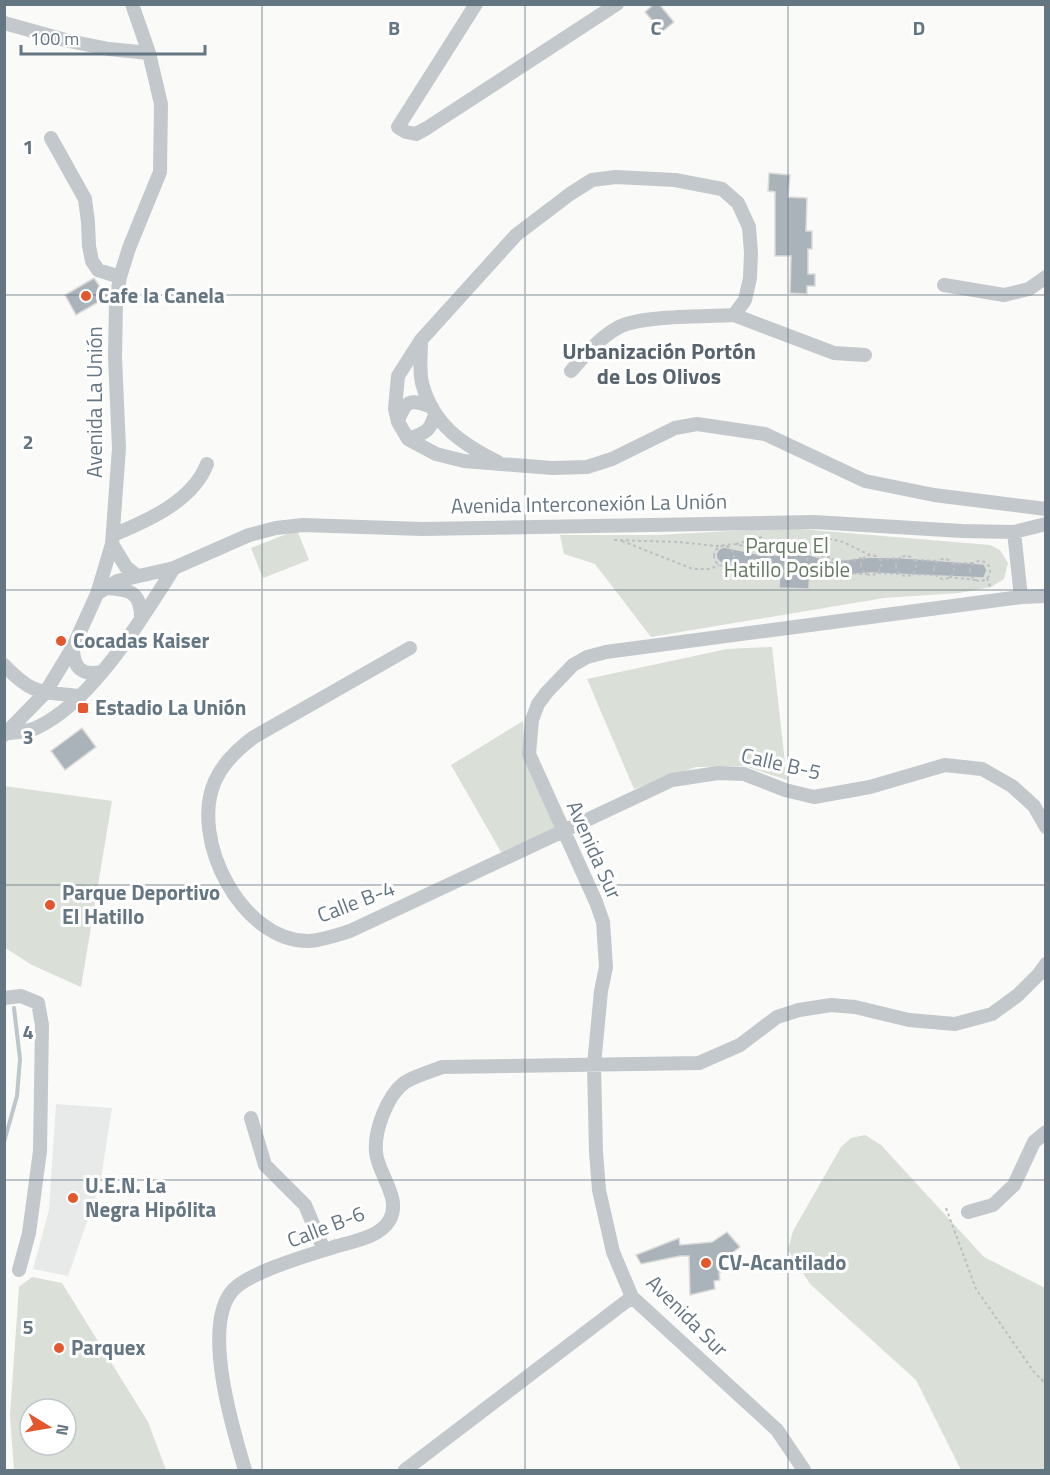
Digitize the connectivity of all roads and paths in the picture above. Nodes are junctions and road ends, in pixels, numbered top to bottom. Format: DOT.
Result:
graph roads {
  1 [pos="132,4"];
  2 [pos="476,4"];
  3 [pos="617,4"];
  4 [pos="4,23"];
  5 [pos="149,53"];
  6 [pos="51,138"];
  7 [pos="120,277"];
  8 [pos="1046,277"];
  9 [pos="944,285"];
  10 [pos="734,315"];
  11 [pos="422,340"];
  12 [pos="865,355"];
  13 [pos="571,371"];
  14 [pos="434,411"];
  15 [pos="398,422"];
  16 [pos="408,439"];
  17 [pos="207,464"];
  18 [pos="507,466"];
  19 [pos="1046,508"];
  20 [pos="1046,524"];
  21 [pos="787,530"];
  22 [pos="1014,532"];
  23 [pos="606,538"];
  24 [pos="112,540"];
  25 [pos="619,540"];
  26 [pos="843,542"];
  27 [pos="723,546"];
  28 [pos="785,549"];
  29 [pos="796,549"];
  30 [pos="802,550"];
  31 [pos="870,555"];
  32 [pos="865,557"];
  33 [pos="832,558"];
  34 [pos="900,558"];
  35 [pos="880,560"];
  36 [pos="915,560"];
  37 [pos="938,561"];
  38 [pos="841,563"];
  39 [pos="974,563"];
  40 [pos="719,564"];
  41 [pos="729,564"];
  42 [pos="952,564"];
  43 [pos="789,565"];
  44 [pos="174,568"];
  45 [pos="755,568"];
  46 [pos="771,568"];
  47 [pos="802,568"];
  48 [pos="841,573"];
  49 [pos="876,573"];
  50 [pos="825,574"];
  51 [pos="867,574"];
  52 [pos="902,574"];
  53 [pos="912,574"];
  54 [pos="136,575"];
  55 [pos="936,575"];
  56 [pos="949,577"];
  57 [pos="987,578"];
  58 [pos="976,580"];
  59 [pos="101,591"];
  60 [pos="992,592"];
  61 [pos="1046,596"];
  62 [pos="1022,597"];
  63 [pos="141,617"];
  64 [pos="73,647"];
  65 [pos="410,648"];
  66 [pos="4,665"];
  67 [pos="101,672"];
  68 [pos="45,693"];
  69 [pos="80,696"];
  70 [pos="7,734"];
  71 [pos="1046,827"];
  72 [pos="564,832"];
  73 [pos="1046,963"];
  74 [pos="4,998"];
  75 [pos="594,1065"];
  76 [pos="251,1118"];
  77 [pos="1046,1132"];
  78 [pos="946,1208"];
  79 [pos="968,1212"];
  80 [pos="324,1250"];
  81 [pos="19,1270"];
  82 [pos="632,1297"];
  83 [pos="1046,1384"];
  84 [pos="245,1470"];
  85 [pos="405,1470"];
  86 [pos="804,1470"];
  1 -- 5 [label="street, Avenida La Unión"];
  2 -- 3 [label="street"];
  4 -- 5 [label="street"];
  5 -- 7 [label="street, Avenida La Unión"];
  6 -- 7 [label="street"];
  7 -- 24 [label="street, Avenida La Unión"];
  8 -- 9 [label="street"];
  10 -- 11 [label="street"];
  10 -- 12 [label="street"];
  10 -- 13 [label="street"];
  11 -- 14 [label="street"];
  11 -- 15 [label="street"];
  14 -- 15 [label="street"];
  14 -- 16 [label="street"];
  14 -- 18 [label="street"];
  15 -- 16 [label="street"];
  16 -- 18 [label="street"];
  17 -- 24 [label="street"];
  18 -- 19 [label="street"];
  20 -- 22 [label="street"];
  21 -- 28 [label="path"];
  22 -- 44 [label="street, Avenida Interconexión La Unión"];
  22 -- 62 [label="street"];
  23 -- 25 [label="path"];
  24 -- 54 [label="street"];
  24 -- 59 [label="street, Avenida La Unión"];
  25 -- 27 [label="path"];
  25 -- 40 [label="path"];
  26 -- 31 [label="path"];
  27 -- 28 [label="path"];
  27 -- 40 [label="path"];
  27 -- 41 [label="path"];
  28 -- 29 [label="path"];
  29 -- 30 [label="path"];
  29 -- 43 [label="path"];
  30 -- 33 [label="path"];
  30 -- 47 [label="path"];
  31 -- 32 [label="path"];
  31 -- 35 [label="path"];
  32 -- 38 [label="path"];
  32 -- 51 [label="path"];
  33 -- 38 [label="path"];
  33 -- 50 [label="path"];
  34 -- 35 [label="path"];
  34 -- 36 [label="path"];
  34 -- 52 [label="path"];
  35 -- 49 [label="path"];
  36 -- 37 [label="path"];
  36 -- 53 [label="path"];
  37 -- 42 [label="path"];
  37 -- 55 [label="path"];
  38 -- 48 [label="path"];
  39 -- 42 [label="path"];
  39 -- 57 [label="path"];
  39 -- 58 [label="path"];
  40 -- 41 [label="path"];
  41 -- 45 [label="path"];
  42 -- 56 [label="path"];
  43 -- 46 [label="path"];
  43 -- 47 [label="path"];
  44 -- 54 [label="street"];
  44 -- 63 [label="street, Avenida La Unión"];
  45 -- 46 [label="path"];
  45 -- 46 [label="path"];
  47 -- 50 [label="path"];
  48 -- 50 [label="path"];
  48 -- 51 [label="path"];
  49 -- 51 [label="path"];
  49 -- 52 [label="path"];
  52 -- 53 [label="path"];
  53 -- 55 [label="path"];
  54 -- 59 [label="street"];
  55 -- 56 [label="path"];
  56 -- 58 [label="path"];
  57 -- 58 [label="path"];
  57 -- 60 [label="path"];
  59 -- 63 [label="street"];
  59 -- 64 [label="street, Avenida La Unión"];
  61 -- 62 [label="street, Avenida Sur"];
  62 -- 72 [label="street, Avenida Sur"];
  63 -- 67 [label="street, Avenida La Unión"];
  64 -- 67 [label="street"];
  64 -- 68 [label="street, Avenida La Unión"];
  65 -- 72 [label="street, Calle B-4"];
  66 -- 68 [label="street"];
  67 -- 69 [label="street, Avenida La Unión"];
  68 -- 69 [label="street"];
  68 -- 70 [label="street, Avenida La Unión"];
  69 -- 70 [label="street, Avenida La Unión"];
  71 -- 72 [label="street, Calle B-5"];
  72 -- 75 [label="street, Avenida Sur"];
  73 -- 75 [label="street"];
  74 -- 81 [label="street"];
  75 -- 80 [label="street, Calle B-6"];
  75 -- 82 [label="street, Avenida Sur"];
  76 -- 80 [label="street"];
  77 -- 79 [label="street"];
  78 -- 83 [label="path"];
  80 -- 84 [label="street, Calle B-6"];
  82 -- 85 [label="street"];
  82 -- 86 [label="street, Avenida Sur"];
}
